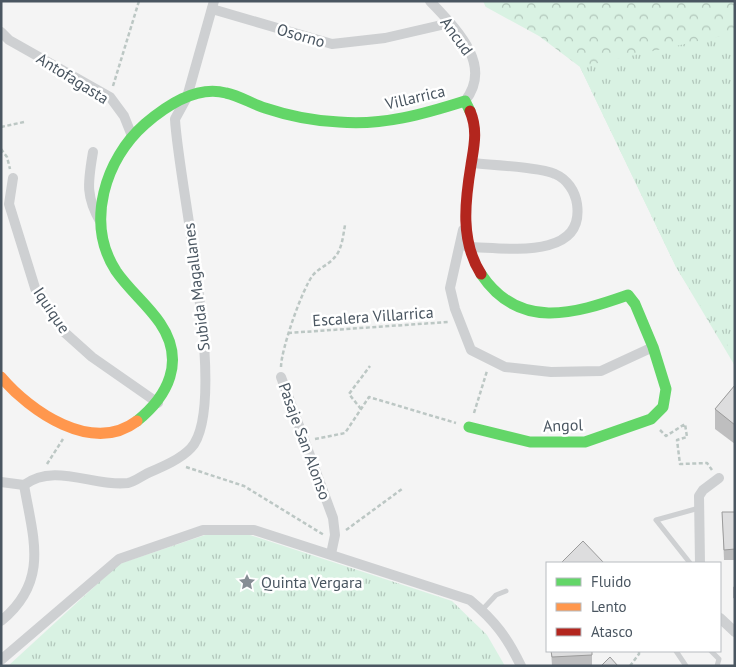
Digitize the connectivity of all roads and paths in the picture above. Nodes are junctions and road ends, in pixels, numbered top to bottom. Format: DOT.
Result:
graph roads {
  1 [pos="140,1"];
  2 [pos="430,1"];
  3 [pos="213,5"];
  4 [pos="450,23"];
  5 [pos="1,32"];
  6 [pos="110,97"];
  7 [pos="187,97"];
  8 [pos="465,102"];
  9 [pos="24,122"];
  10 [pos="1,127"];
  11 [pos="132,136"];
  12 [pos="1,150"];
  13 [pos="93,152"];
  14 [pos="471,163"];
  15 [pos="13,178"];
  16 [pos="465,221"];
  17 [pos="345,225"];
  18 [pos="102,226"];
  19 [pos="467,247"];
  20 [pos="460,321"];
  21 [pos="288,333"];
  22 [pos="652,346"];
  23 [pos="491,360"];
  24 [pos="370,366"];
  25 [pos="1,377"];
  26 [pos="281,377"];
  27 [pos="666,389"];
  28 [pos="158,403"];
  29 [pos="361,409"];
  30 [pos="665,424"];
  31 [pos="70,427"];
  32 [pos="469,427"];
  33 [pos="305,441"];
  34 [pos="171,462"];
  35 [pos="40,476"];
  36 [pos="719,478"];
  37 [pos="1,482"];
  38 [pos="24,486"];
  39 [pos="402,489"];
  40 [pos="699,508"];
  41 [pos="333,541"];
  42 [pos="330,554"];
  43 [pos="689,562"];
  44 [pos="700,562"];
  45 [pos="506,591"];
  46 [pos="482,610"];
  47 [pos="721,619"];
  48 [pos="1,621"];
  49 [pos="735,632"];
  50 [pos="639,652"];
  51 [pos="677,652"];
  52 [pos="712,652"];
  53 [pos="1,660"];
  54 [pos="521,666"];
  55 [pos="630,666"];
  56 [pos="686,666"];
  57 [pos="718,666"];
  1 -- 6 [label="path"];
  2 -- 4 [label="street, Ancud"];
  3 -- 4 [label="street, Osorno"];
  3 -- 7 [label="street, Subida Magallanes"];
  4 -- 8 [label="street, Ancud"];
  5 -- 6 [label="street, Antofagasta"];
  6 -- 11 [label="street, Antofagasta"];
  7 -- 8 [label="street, Villarrica"];
  7 -- 11 [label="street, Villarrica"];
  7 -- 34 [label="street, Subida Magallanes"];
  8 -- 14 [label="street, Villarrica"];
  9 -- 10 [label="path"];
  11 -- 18 [label="street, Villarrica"];
  12 -- 15 [label="path"];
  13 -- 18 [label="street, Villarrica"];
  14 -- 16 [label="street, Villarrica"];
  14 -- 19 [label="street"];
  15 -- 28 [label="street, Iquique"];
  16 -- 19 [label="street, Villarrica"];
  16 -- 20 [label="street"];
  17 -- 21 [label="path, Pasaje San Alonso"];
  18 -- 28 [label="street, Villarrica"];
  19 -- 22 [label="street, Villarrica"];
  20 -- 21 [label="path, Escalera Villarrica"];
  20 -- 23 [label="street"];
  21 -- 26 [label="path, Pasaje San Alonso"];
  22 -- 23 [label="street"];
  22 -- 27 [label="street, Villarrica"];
  23 -- 32 [label="path"];
  24 -- 29 [label="path"];
  25 -- 31 [label="street, Villarrica"];
  26 -- 33 [label="street, Pasaje San Alonso"];
  27 -- 32 [label="street, Angol"];
  28 -- 31 [label="street, Villarrica"];
  29 -- 32 [label="path"];
  29 -- 33 [label="path"];
  30 -- 36 [label="path"];
  31 -- 35 [label="path"];
  33 -- 41 [label="street, Pasaje San Alonso"];
  34 -- 35 [label="street, Subida Magallanes"];
  34 -- 41 [label="path"];
  35 -- 38 [label="street"];
  36 -- 40 [label="street"];
  37 -- 38 [label="street"];
  38 -- 48 [label="street"];
  39 -- 41 [label="path"];
  40 -- 43 [label="lane"];
  40 -- 44 [label="street"];
  41 -- 42 [label="street, Pasaje San Alonso"];
  42 -- 46 [label="street"];
  42 -- 53 [label="street"];
  45 -- 46 [label="lane"];
  46 -- 54 [label="street"];
  47 -- 49 [label="street"];
  50 -- 55 [label="path"];
  51 -- 56 [label="lane"];
  52 -- 57 [label="lane"];
}
